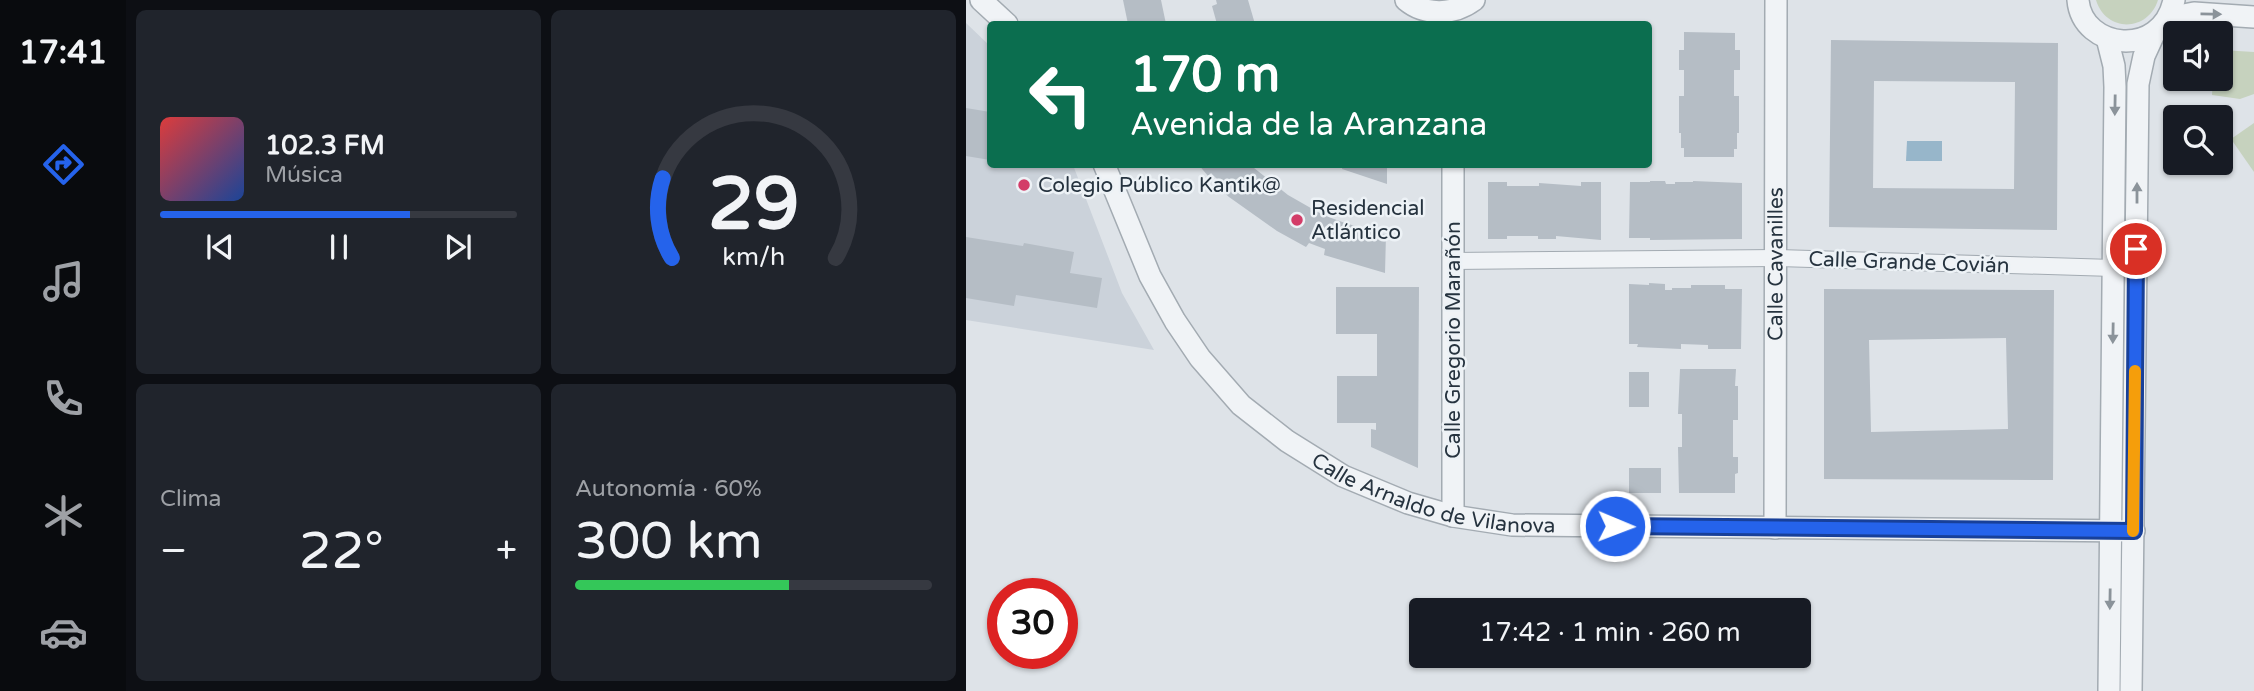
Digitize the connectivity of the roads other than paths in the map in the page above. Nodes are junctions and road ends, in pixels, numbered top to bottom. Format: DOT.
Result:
graph roads {
  1 [pos="981,0"];
  2 [pos="1406,0"];
  3 [pos="1776,0"];
  4 [pos="1472,1"];
  5 [pos="2074,1"];
  6 [pos="1430,17"];
  7 [pos="2166,17"];
  8 [pos="2254,17"];
  9 [pos="1004,21"];
  10 [pos="1464,21"];
  11 [pos="2107,38"];
  12 [pos="1106,168"];
  13 [pos="1453,168"];
  14 [pos="1776,258"];
  15 [pos="1453,261"];
  16 [pos="2113,268"];
  17 [pos="1453,516"];
  18 [pos="1775,528"];
  19 [pos="2111,531"];
  20 [pos="2134,531"];
  21 [pos="2109,691"];
  22 [pos="2131,691"];
  1 -- 9 [label="street"];
  2 -- 6 [label="street"];
  3 -- 14 [label="street, Calle Cavanilles"];
  4 -- 6 [label="street"];
  4 -- 10 [label="street"];
  5 -- 11 [label="street"];
  7 -- 8 [label="street, one-way"];
  7 -- 11 [label="street"];
  20 -- 7 [label="street, one-way"];
  11 -- 16 [label="street, one-way"];
  12 -- 17 [label="street, Calle Arnaldo de Vilanova"];
  13 -- 15 [label="street, Calle Gregorio Marañón"];
  14 -- 15 [label="street, Calle Grande Covián"];
  14 -- 16 [label="street, Calle Grande Covián"];
  14 -- 18 [label="street, Calle Cavanilles"];
  15 -- 17 [label="street, Calle Gregorio Marañón"];
  16 -- 19 [label="street, one-way"];
  17 -- 18 [label="street, Calle Arnaldo de Vilanova"];
  18 -- 19 [label="street, Calle Arnaldo de Vilanova"];
  19 -- 20 [label="street, Calle Arnaldo de Vilanova"];
  19 -- 21 [label="street, one-way"];
  20 -- 22 [label="street"];
}
